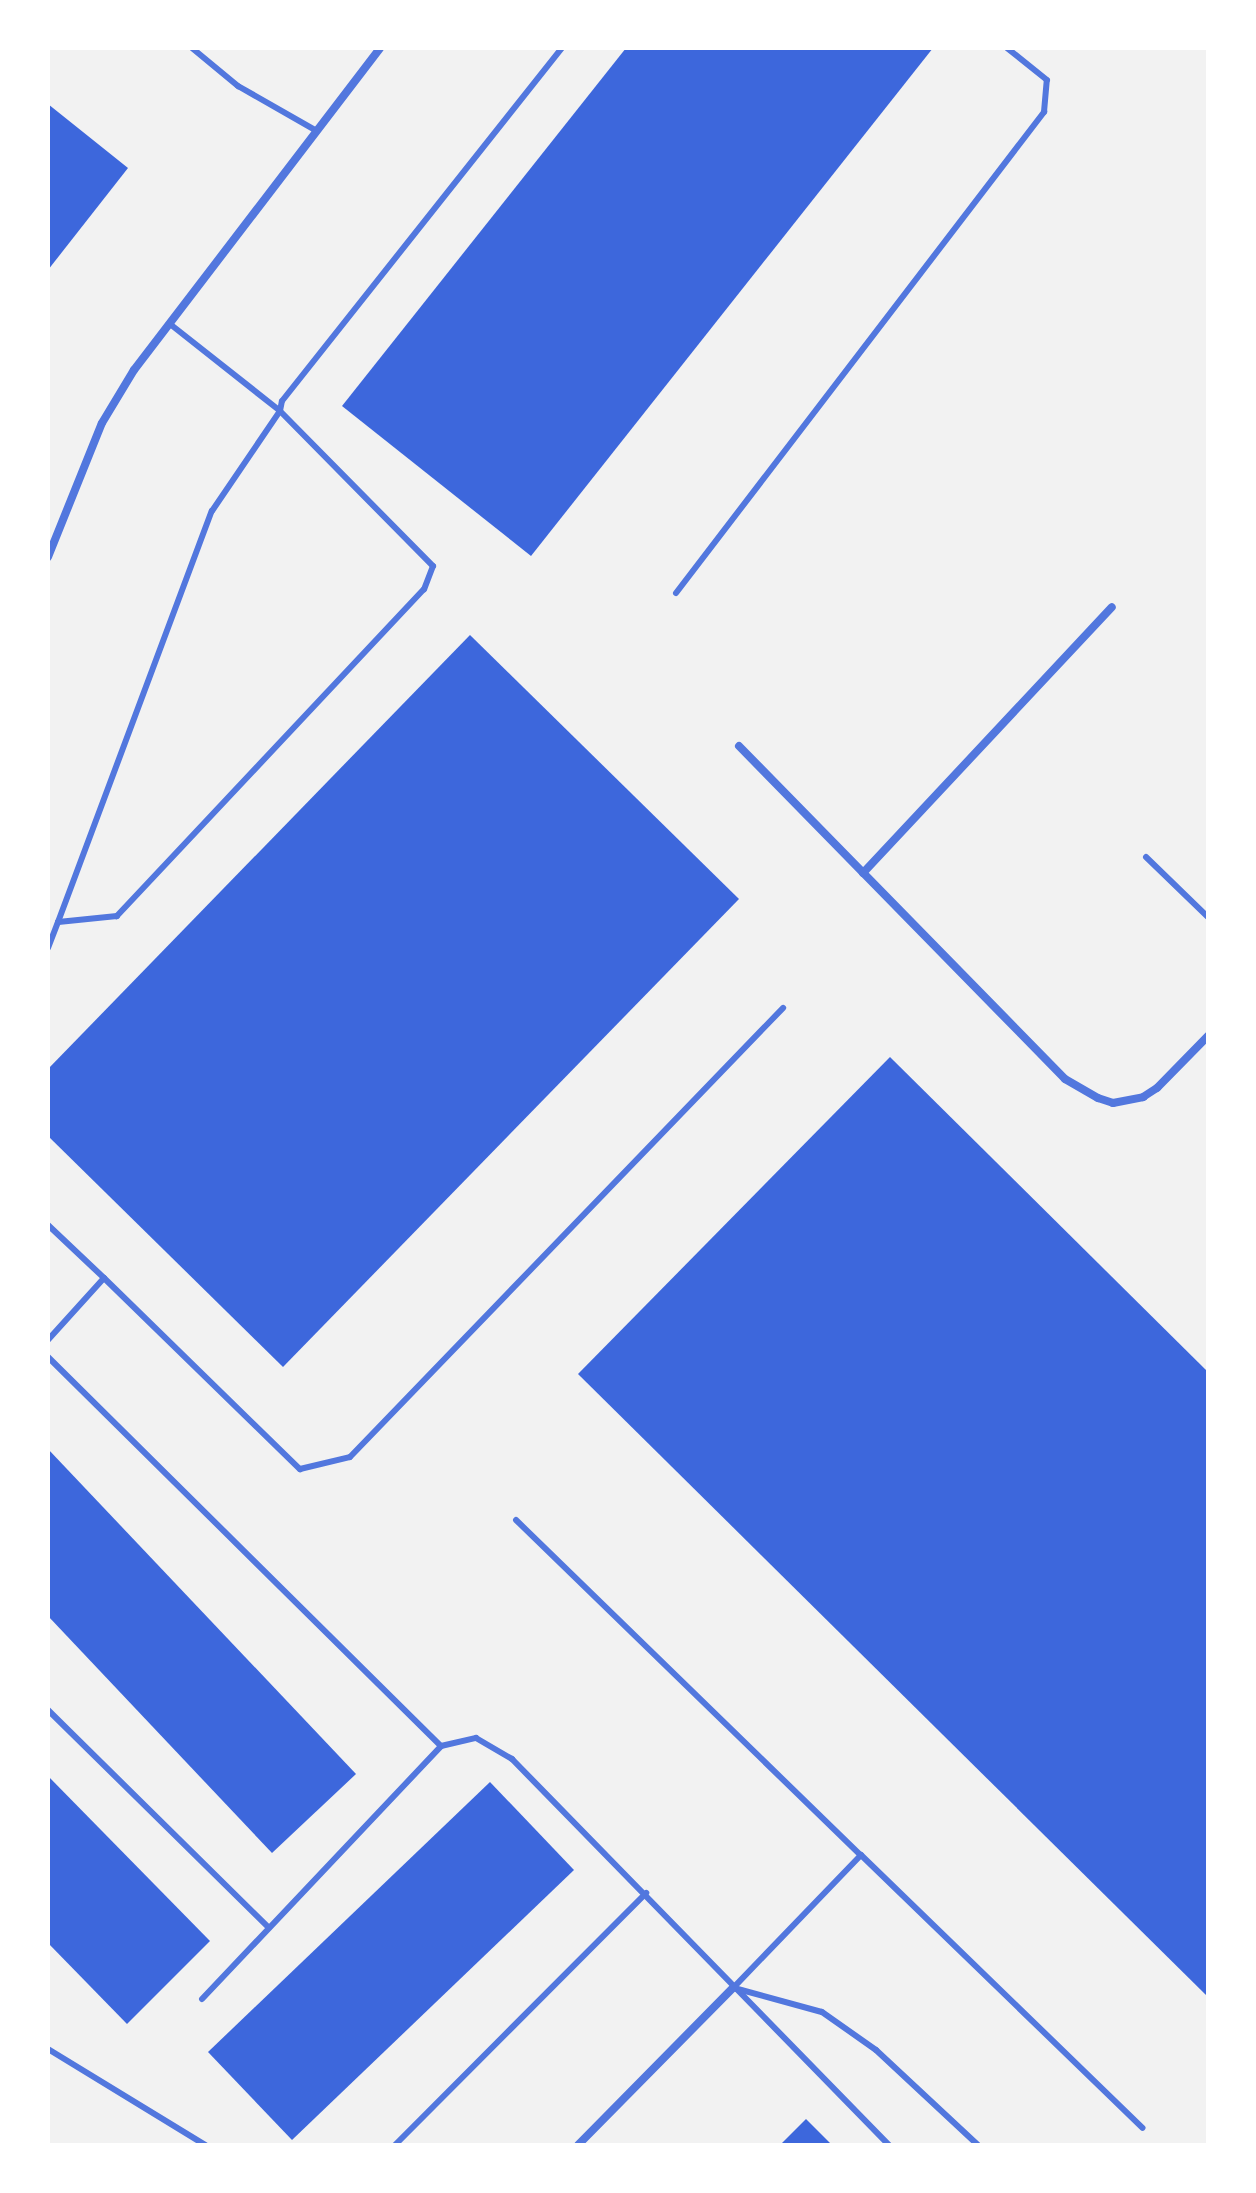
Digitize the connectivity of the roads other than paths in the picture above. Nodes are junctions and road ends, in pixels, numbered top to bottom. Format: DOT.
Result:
graph roads {
  1 [pos="192,48"];
  2 [pos="380,48"];
  3 [pos="562,48"];
  4 [pos="1007,48"];
  5 [pos="315,130"];
  6 [pos="170,324"];
  7 [pos="280,411"];
  8 [pos="48,557"];
  9 [pos="676,593"];
  10 [pos="1112,607"];
  11 [pos="739,746"];
  12 [pos="1146,857"];
  13 [pos="863,873"];
  14 [pos="1208,917"];
  15 [pos="58,922"];
  16 [pos="48,948"];
  17 [pos="783,1008"];
  18 [pos="1208,1036"];
  19 [pos="48,1225"];
  20 [pos="104,1278"];
  21 [pos="48,1340"];
  22 [pos="48,1357"];
  23 [pos="516,1520"];
  24 [pos="48,1710"];
  25 [pos="441,1746"];
  26 [pos="861,1855"];
  27 [pos="646,1893"];
  28 [pos="269,1928"];
  29 [pos="733,1988"];
  30 [pos="202,1999"];
  31 [pos="48,2049"];
  32 [pos="1143,2128"];
  33 [pos="205,2145"];
  34 [pos="395,2145"];
  35 [pos="578,2145"];
  36 [pos="889,2145"];
  37 [pos="978,2145"];
  1 -- 5 [label="lane"];
  2 -- 5 [label="street"];
  3 -- 7 [label="lane"];
  4 -- 9 [label="lane"];
  5 -- 6 [label="street"];
  6 -- 7 [label="lane"];
  6 -- 8 [label="street"];
  7 -- 15 [label="lane"];
  7 -- 15 [label="lane"];
  10 -- 13 [label="street"];
  11 -- 13 [label="street"];
  12 -- 14 [label="lane"];
  13 -- 18 [label="street"];
  15 -- 16 [label="lane"];
  17 -- 20 [label="lane"];
  19 -- 20 [label="lane"];
  20 -- 21 [label="lane"];
  22 -- 25 [label="lane"];
  23 -- 26 [label="lane"];
  24 -- 28 [label="lane"];
  25 -- 27 [label="lane"];
  25 -- 28 [label="lane"];
  26 -- 29 [label="lane"];
  26 -- 32 [label="lane"];
  27 -- 29 [label="lane"];
  27 -- 34 [label="lane"];
  28 -- 30 [label="lane"];
  29 -- 35 [label="street"];
  29 -- 36 [label="lane"];
  29 -- 37 [label="lane"];
  31 -- 33 [label="lane"];
}
